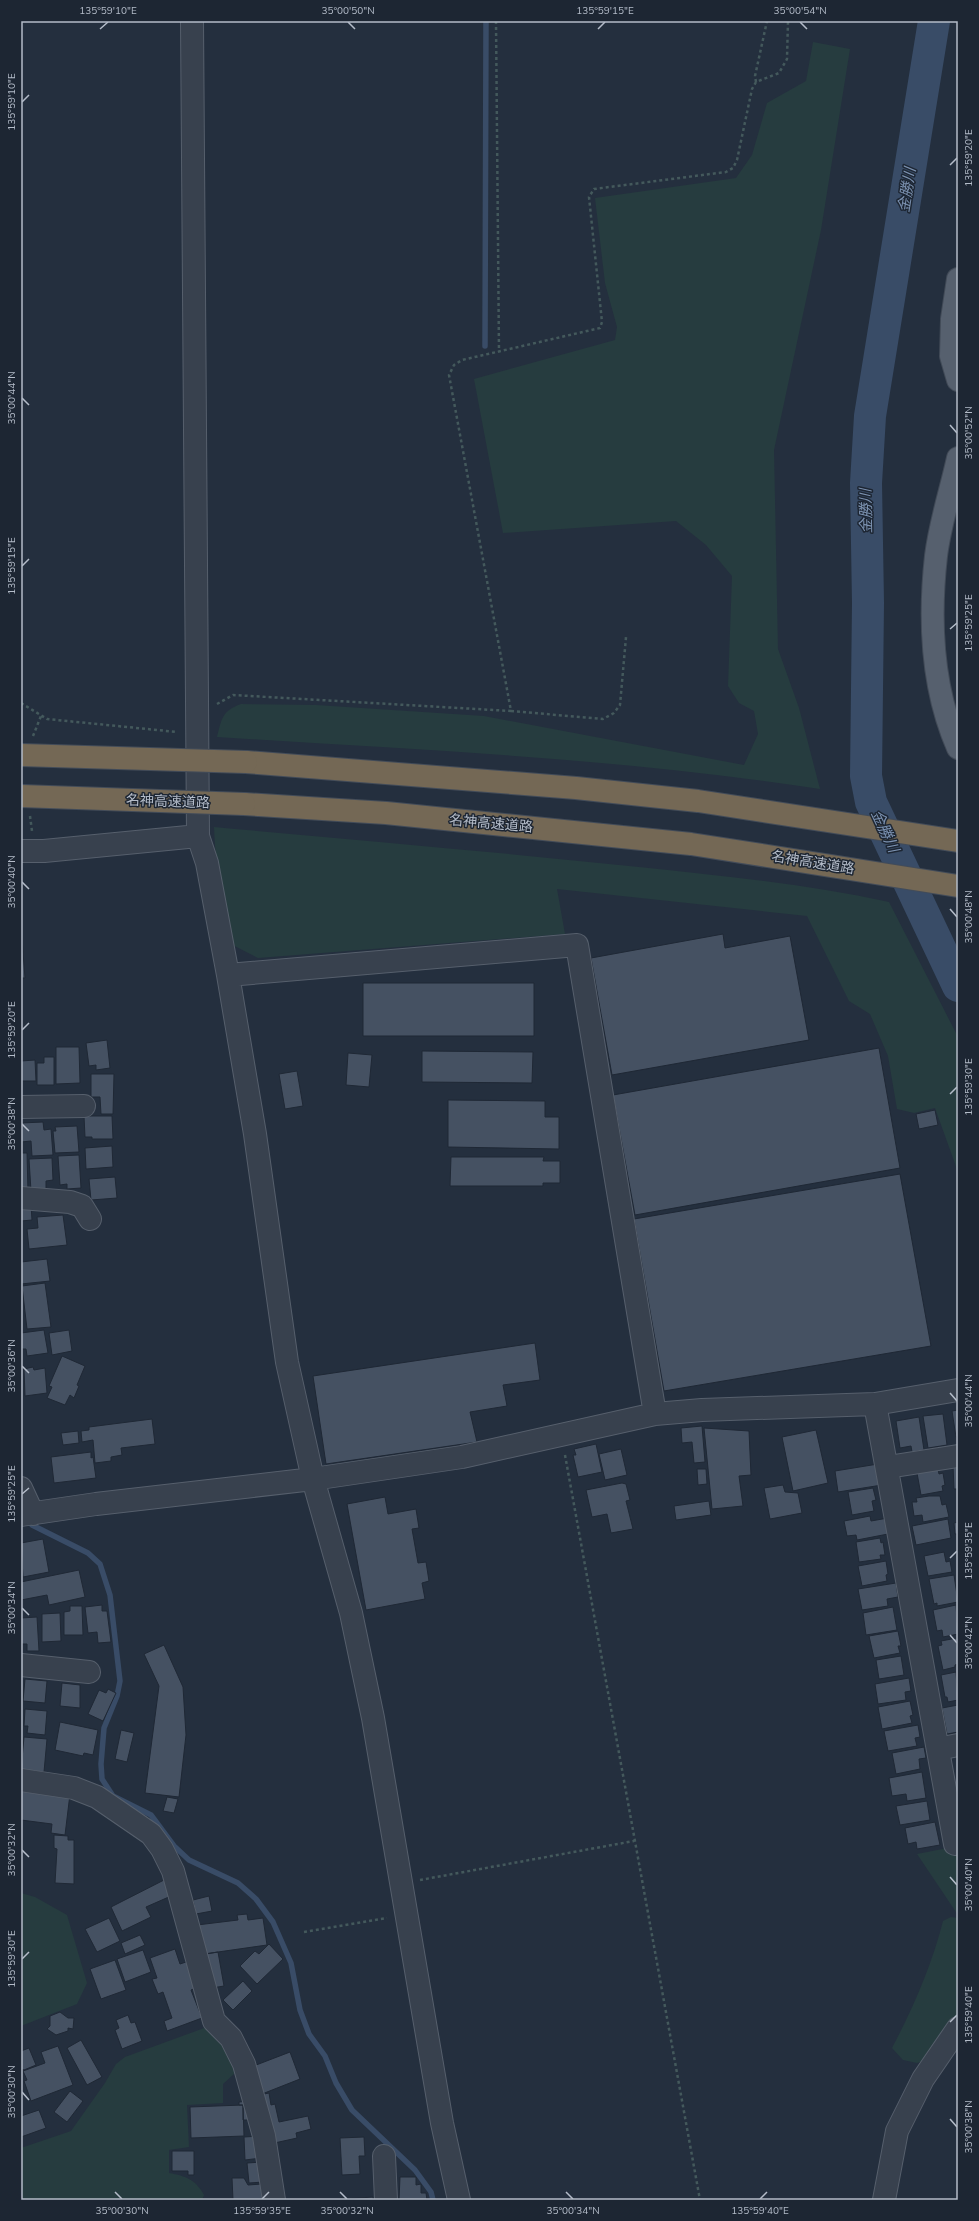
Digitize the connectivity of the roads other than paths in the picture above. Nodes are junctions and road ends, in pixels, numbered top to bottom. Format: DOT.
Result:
graph roads {
  1 [pos="192,21"];
  2 [pos="958,279"];
  3 [pos="958,380"];
  4 [pos="958,458"];
  5 [pos="958,748"];
  6 [pos="21,755"];
  7 [pos="21,796"];
  8 [pos="198,836"];
  9 [pos="958,841"];
  10 [pos="21,851"];
  11 [pos="958,886"];
  12 [pos="228,975"];
  13 [pos="84,1106"];
  14 [pos="21,1107"];
  15 [pos="21,1198"];
  16 [pos="90,1219"];
  17 [pos="958,1390"];
  18 [pos="876,1404"];
  19 [pos="656,1414"];
  20 [pos="958,1456"];
  21 [pos="888,1467"];
  22 [pos="313,1479"];
  23 [pos="21,1488"];
  24 [pos="27,1514"];
  25 [pos="21,1665"];
  26 [pos="89,1672"];
  27 [pos="948,1747"];
  28 [pos="21,1780"];
  29 [pos="955,1844"];
  30 [pos="958,2028"];
  31 [pos="384,2156"];
  32 [pos="274,2200"];
  33 [pos="386,2200"];
  34 [pos="459,2200"];
  35 [pos="884,2200"];
  1 -- 8 [label="street"];
  2 -- 3 [label="main road"];
  4 -- 5 [label="main road"];
  6 -- 9 [label="highway, bridge"];
  7 -- 11 [label="highway, 名神高速道路, bridge"];
  8 -- 10 [label="street"];
  8 -- 12 [label="street"];
  12 -- 19 [label="street"];
  12 -- 22 [label="street"];
  13 -- 14 [label="street"];
  15 -- 16 [label="street"];
  17 -- 18 [label="street"];
  18 -- 19 [label="street"];
  18 -- 21 [label="street"];
  19 -- 22 [label="street"];
  20 -- 21 [label="street"];
  21 -- 27 [label="street"];
  22 -- 24 [label="street"];
  22 -- 34 [label="street"];
  23 -- 24 [label="street"];
  25 -- 26 [label="street"];
  27 -- 29 [label="street"];
  28 -- 32 [label="street"];
  30 -- 35 [label="street"];
  31 -- 33 [label="street"];
}
